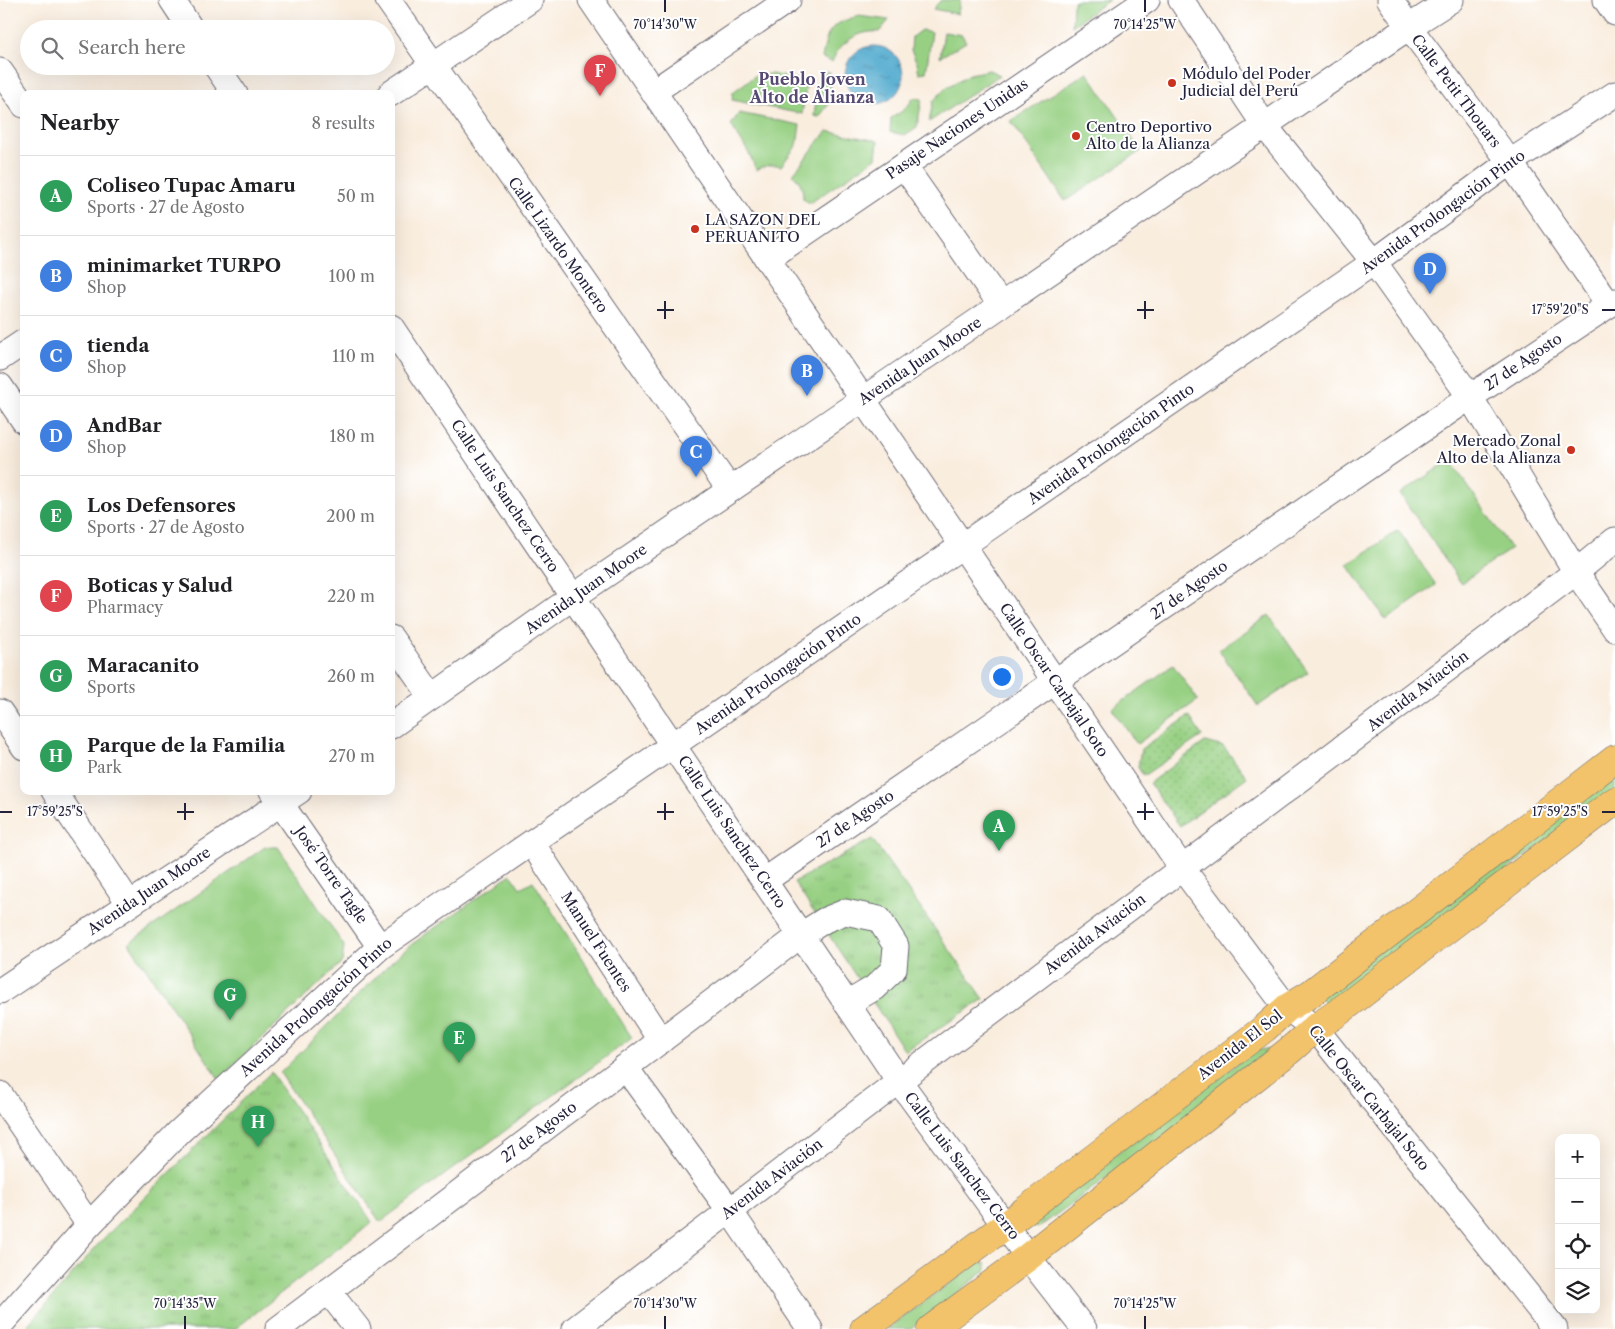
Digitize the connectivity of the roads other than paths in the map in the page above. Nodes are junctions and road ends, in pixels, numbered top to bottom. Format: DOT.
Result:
graph roads {
  1 [pos="172,0"];
  2 [pos="388,0"];
  3 [pos="530,0"];
  4 [pos="591,0"];
  5 [pos="788,0"];
  6 [pos="1147,0"];
  7 [pos="1181,0"];
  8 [pos="1390,0"];
  9 [pos="1452,0"];
  10 [pos="1606,0"];
  11 [pos="1615,13"];
  12 [pos="185,20"];
  13 [pos="1408,27"];
  14 [pos="432,65"];
  15 [pos="0,71"];
  16 [pos="222,75"];
  17 [pos="231,90"];
  18 [pos="395,91"];
  19 [pos="654,92"];
  20 [pos="1615,94"];
  21 [pos="20,99"];
  22 [pos="1265,126"];
  23 [pos="1510,162"];
  24 [pos="904,166"];
  25 [pos="767,259"];
  26 [pos="1374,262"];
  27 [pos="1612,303"];
  28 [pos="1001,305"];
  29 [pos="395,333"];
  30 [pos="20,345"];
  31 [pos="0,358"];
  32 [pos="0,386"];
  33 [pos="1470,397"];
  34 [pos="863,399"];
  35 [pos="20,415"];
  36 [pos="730,490"];
  37 [pos="1615,540"];
  38 [pos="963,546"];
  39 [pos="1576,572"];
  40 [pos="573,597"];
  41 [pos="1615,629"];
  42 [pos="395,644"];
  43 [pos="1055,682"];
  44 [pos="432,697"];
  45 [pos="0,712"];
  46 [pos="395,723"];
  47 [pos="20,741"];
  48 [pos="673,746"];
  49 [pos="1615,760"];
  50 [pos="57,795"];
  51 [pos="284,796"];
  52 [pos="1615,800"];
  53 [pos="532,843"];
  54 [pos="1182,868"];
  55 [pos="764,881"];
  56 [pos="129,903"];
  57 [pos="801,935"];
  58 [pos="380,947"];
  59 [pos="0,991"];
  60 [pos="847,1004"];
  61 [pos="1286,1008"];
  62 [pos="1315,1028"];
  63 [pos="661,1041"];
  64 [pos="625,1067"];
  65 [pos="899,1081"];
  66 [pos="0,1094"];
  67 [pos="730,1211"];
  68 [pos="89,1225"];
  69 [pos="1006,1225"];
  70 [pos="1028,1256"];
  71 [pos="328,1291"];
  72 [pos="0,1325"];
  73 [pos="278,1329"];
  74 [pos="358,1329"];
  75 [pos="575,1329"];
  76 [pos="810,1329"];
  77 [pos="864,1329"];
  78 [pos="931,1329"];
  79 [pos="1084,1329"];
  80 [pos="1555,1329"];
  1 -- 12 [label="street"];
  2 -- 14 [label="street, Calle Lizardo Montero"];
  3 -- 14 [label="street"];
  4 -- 19 [label="street, Calle Oscar Carbajal Soto"];
  5 -- 19 [label="street"];
  6 -- 24 [label="street, Pasaje Naciones Unidas"];
  7 -- 22 [label="street"];
  8 -- 13 [label="street, Calle Petit Thouars"];
  9 -- 13 [label="street, Avenida Juan Moore"];
  10 -- 11 [label="street"];
  13 -- 22 [label="street, Avenida Juan Moore"];
  13 -- 23 [label="street, Calle Petit Thouars"];
  14 -- 18 [label="street"];
  14 -- 36 [label="street, Calle Lizardo Montero"];
  15 -- 21 [label="street"];
  16 -- 17 [label="street"];
  19 -- 25 [label="street, Calle Oscar Carbajal Soto"];
  20 -- 23 [label="street, Avenida Prolongación Pinto"];
  22 -- 26 [label="street"];
  22 -- 28 [label="street, Avenida Juan Moore"];
  23 -- 26 [label="street, Avenida Prolongación Pinto"];
  23 -- 27 [label="street, Calle Petit Thouars"];
  24 -- 25 [label="street, Pasaje Naciones Unidas"];
  24 -- 28 [label="street"];
  25 -- 34 [label="street, Calle Oscar Carbajal Soto"];
  26 -- 33 [label="street"];
  26 -- 38 [label="street, Avenida Prolongación Pinto"];
  27 -- 33 [label="street, 27 de Agosto"];
  28 -- 34 [label="street, Avenida Juan Moore"];
  29 -- 40 [label="street, Calle Luis Sanchez Cerro"];
  30 -- 31 [label="street"];
  32 -- 35 [label="street"];
  33 -- 39 [label="street"];
  33 -- 43 [label="street, 27 de Agosto"];
  34 -- 36 [label="street, Avenida Juan Moore"];
  34 -- 38 [label="street, Calle Oscar Carbajal Soto"];
  36 -- 40 [label="street, Avenida Juan Moore"];
  37 -- 39 [label="street, Avenida Aviación"];
  38 -- 43 [label="street, Calle Oscar Carbajal Soto"];
  38 -- 48 [label="street, Avenida Prolongación Pinto"];
  39 -- 41 [label="street"];
  39 -- 54 [label="street, Avenida Aviación"];
  40 -- 44 [label="street, Avenida Juan Moore"];
  40 -- 48 [label="street, Calle Luis Sanchez Cerro"];
  42 -- 44 [label="street"];
  43 -- 54 [label="street, Calle Oscar Carbajal Soto"];
  43 -- 55 [label="street, 27 de Agosto"];
  44 -- 46 [label="street, Avenida Juan Moore"];
  45 -- 47 [label="street"];
  48 -- 53 [label="street, Avenida Prolongación Pinto"];
  48 -- 55 [label="street, Calle Luis Sanchez Cerro"];
  49 -- 61 [label="main road, Avenida El Sol"];
  50 -- 56 [label="street"];
  51 -- 56 [label="street, Avenida Juan Moore"];
  51 -- 58 [label="street, José Torre Tagle"];
  52 -- 62 [label="main road"];
  53 -- 58 [label="street, Avenida Prolongación Pinto"];
  53 -- 63 [label="street, Manuel Fuentes"];
  54 -- 61 [label="street, Calle Oscar Carbajal Soto"];
  54 -- 65 [label="street, Avenida Aviación"];
  55 -- 57 [label="street, Calle Luis Sanchez Cerro"];
  56 -- 59 [label="street, Avenida Juan Moore"];
  57 -- 60 [label="street, Calle Luis Sanchez Cerro"];
  57 -- 60 [label="street"];
  57 -- 63 [label="street, 27 de Agosto"];
  58 -- 68 [label="street, Avenida Prolongación Pinto"];
  60 -- 65 [label="street, Calle Luis Sanchez Cerro"];
  61 -- 62 [label="street, Calle Oscar Carbajal Soto"];
  61 -- 69 [label="main road, Avenida El Sol"];
  62 -- 70 [label="main road"];
  62 -- 80 [label="street, Calle Oscar Carbajal Soto"];
  63 -- 64 [label="street, 27 de Agosto"];
  64 -- 67 [label="street"];
  64 -- 71 [label="street, 27 de Agosto"];
  65 -- 67 [label="street, Avenida Aviación"];
  65 -- 69 [label="street, Calle Luis Sanchez Cerro"];
  66 -- 68 [label="street"];
  67 -- 75 [label="street, Avenida Aviación"];
  67 -- 76 [label="street"];
  68 -- 72 [label="street, Avenida Prolongación Pinto"];
  69 -- 70 [label="street, Calle Luis Sanchez Cerro"];
  69 -- 77 [label="main road, Avenida El Sol"];
  70 -- 78 [label="main road"];
  70 -- 79 [label="street, Calle Luis Sanchez Cerro"];
  71 -- 73 [label="street, 27 de Agosto"];
  71 -- 74 [label="street"];
}
